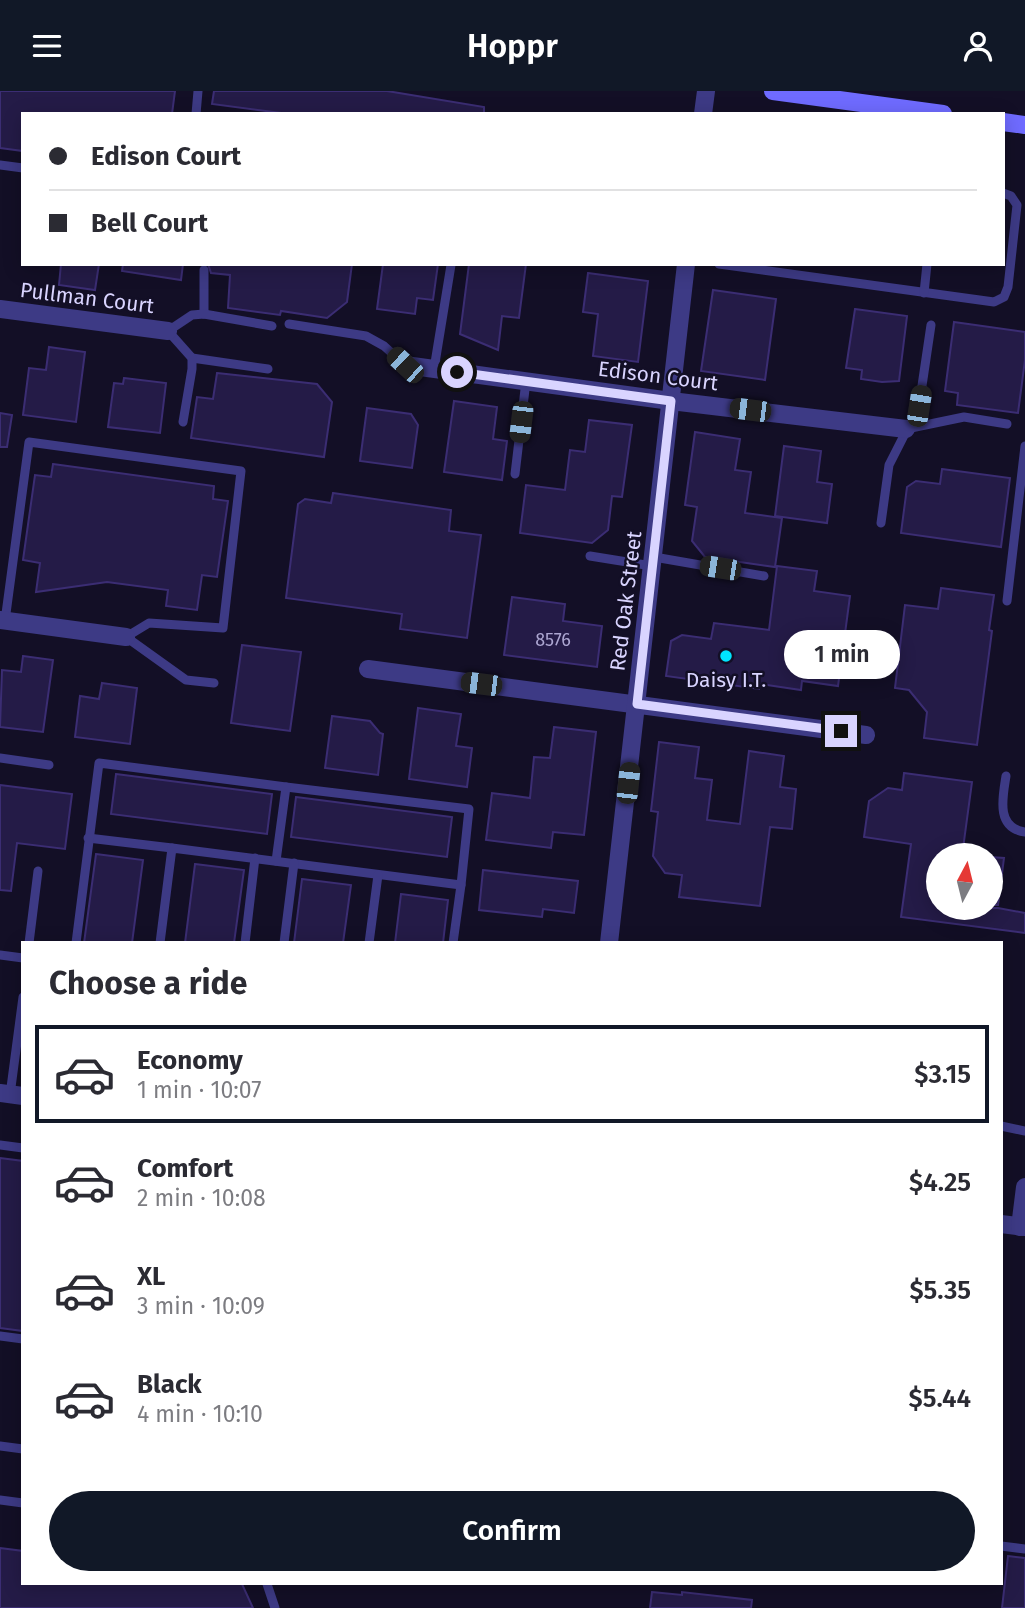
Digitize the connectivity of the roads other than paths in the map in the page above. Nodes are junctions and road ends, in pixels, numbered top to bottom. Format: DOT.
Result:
graph roads {
  1 [pos="198,91"];
  2 [pos="706,91"];
  3 [pos="773,91"];
  4 [pos="196,112"];
  5 [pos="703,112"];
  6 [pos="928,112"];
  7 [pos="1005,122"];
  8 [pos="1025,125"];
  9 [pos="0,165"];
  10 [pos="21,168"];
  11 [pos="1005,194"];
  12 [pos="451,266"];
  13 [pos="686,266"];
  14 [pos="731,266"];
  15 [pos="928,266"];
  16 [pos="204,269"];
  17 [pos="924,293"];
  18 [pos="0,309"];
  19 [pos="204,314"];
  20 [pos="289,324"];
  21 [pos="931,325"];
  22 [pos="272,326"];
  23 [pos="168,331"];
  24 [pos="191,358"];
  25 [pos="405,365"];
  26 [pos="268,369"];
  27 [pos="434,369"];
  28 [pos="526,381"];
  29 [pos="671,401"];
  30 [pos="183,422"];
  31 [pos="1007,424"];
  32 [pos="906,429"];
  33 [pos="1025,446"];
  34 [pos="515,474"];
  35 [pos="881,523"];
  36 [pos="590,556"];
  37 [pos="653,562"];
  38 [pos="764,576"];
  39 [pos="1007,601"];
  40 [pos="3,621"];
  41 [pos="126,637"];
  42 [pos="368,669"];
  43 [pos="214,683"];
  44 [pos="637,704"];
  45 [pos="866,735"];
  46 [pos="0,758"];
  47 [pos="49,765"];
  48 [pos="1006,776"];
  49 [pos="286,787"];
  50 [pos="1025,832"];
  51 [pos="88,838"];
  52 [pos="172,848"];
  53 [pos="255,858"];
  54 [pos="275,861"];
  55 [pos="294,863"];
  56 [pos="38,871"];
  57 [pos="378,875"];
  58 [pos="461,885"];
  59 [pos="29,941"];
  60 [pos="76,941"];
  61 [pos="160,941"];
  62 [pos="244,941"];
  63 [pos="284,941"];
  64 [pos="369,941"];
  65 [pos="453,941"];
  66 [pos="609,941"];
  67 [pos="0,955"];
  68 [pos="21,958"];
  69 [pos="21,1013"];
  70 [pos="11,1095"];
  71 [pos="1003,1126"];
  72 [pos="1025,1131"];
  73 [pos="0,1145"];
  74 [pos="21,1148"];
  75 [pos="1025,1187"];
  76 [pos="1003,1224"];
  77 [pos="1023,1227"];
  78 [pos="0,1336"];
  79 [pos="21,1339"];
  80 [pos="0,1446"];
  81 [pos="21,1449"];
  82 [pos="0,1500"];
  83 [pos="21,1503"];
  84 [pos="1003,1546"];
  85 [pos="1025,1549"];
  86 [pos="267,1585"];
  87 [pos="275,1608"];
  1 -- 4 [label="lane"];
  2 -- 5 [label="street"];
  3 -- 6 [label="main road"];
  7 -- 8 [label="main road"];
  9 -- 10 [label="lane"];
  11 -- 17 [label="lane"];
  12 -- 27 [label="lane"];
  13 -- 29 [label="street, Red Oak Street"];
  14 -- 17 [label="lane"];
  15 -- 17 [label="lane"];
  16 -- 19 [label="lane"];
  18 -- 23 [label="street, Pullman Court"];
  19 -- 22 [label="lane"];
  19 -- 23 [label="lane"];
  20 -- 25 [label="lane"];
  21 -- 32 [label="lane"];
  23 -- 24 [label="lane"];
  24 -- 26 [label="lane"];
  24 -- 30 [label="lane"];
  25 -- 27 [label="street, Edison Court"];
  27 -- 28 [label="street, Edison Court"];
  28 -- 29 [label="street, Edison Court"];
  28 -- 34 [label="lane"];
  29 -- 32 [label="street, Edison Court"];
  29 -- 37 [label="street, Red Oak Street"];
  31 -- 32 [label="lane"];
  32 -- 35 [label="lane"];
  33 -- 39 [label="lane"];
  36 -- 37 [label="lane"];
  37 -- 38 [label="lane"];
  37 -- 44 [label="street, Red Oak Street"];
  40 -- 41 [label="street"];
  40 -- 41 [label="lane"];
  41 -- 43 [label="lane"];
  42 -- 44 [label="street"];
  44 -- 45 [label="street"];
  44 -- 66 [label="street, Red Oak Street"];
  46 -- 47 [label="lane"];
  48 -- 50 [label="lane"];
  49 -- 51 [label="lane"];
  49 -- 54 [label="lane"];
  49 -- 58 [label="lane"];
  51 -- 52 [label="lane"];
  51 -- 60 [label="lane"];
  52 -- 53 [label="lane"];
  52 -- 61 [label="lane"];
  53 -- 54 [label="lane"];
  53 -- 62 [label="lane"];
  54 -- 55 [label="lane"];
  55 -- 57 [label="lane"];
  55 -- 63 [label="lane"];
  56 -- 59 [label="lane"];
  57 -- 58 [label="lane"];
  57 -- 64 [label="lane"];
  58 -- 65 [label="lane"];
  67 -- 68 [label="lane"];
  69 -- 70 [label="lane"];
  71 -- 72 [label="lane"];
  73 -- 74 [label="lane"];
  75 -- 77 [label="street"];
  76 -- 77 [label="street"];
  78 -- 79 [label="lane"];
  80 -- 81 [label="lane"];
  82 -- 83 [label="lane"];
  84 -- 85 [label="lane"];
  86 -- 87 [label="lane"];
}
